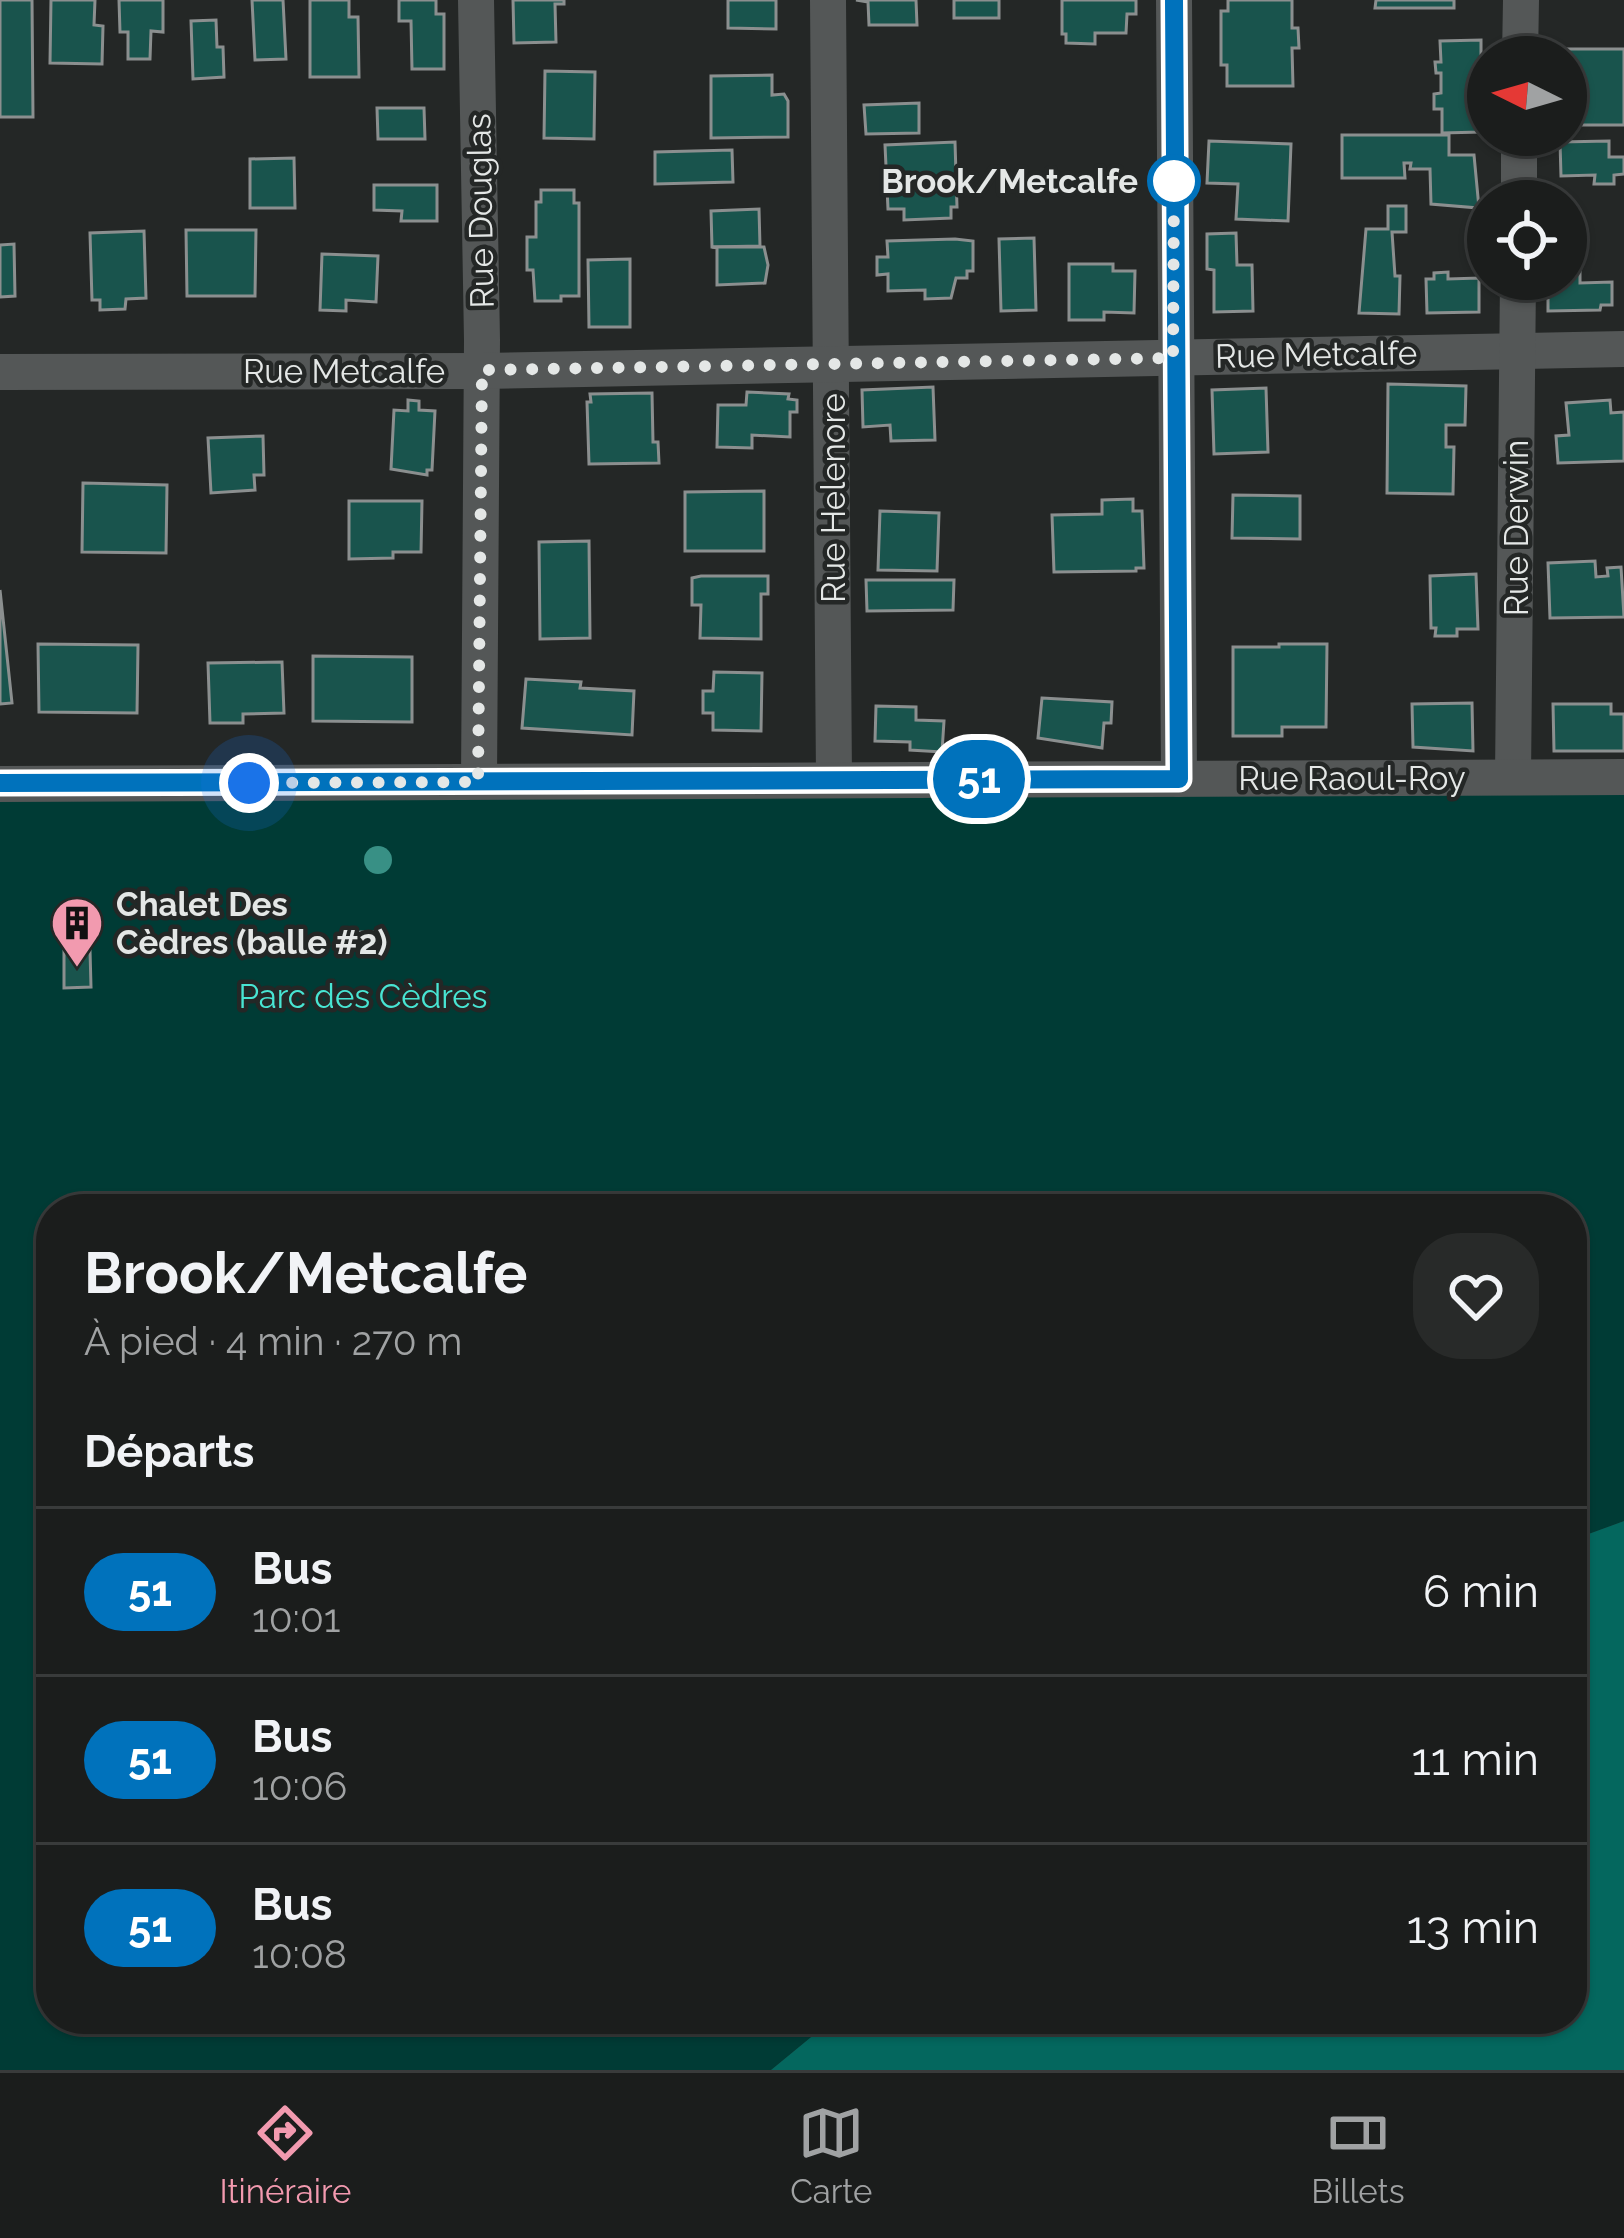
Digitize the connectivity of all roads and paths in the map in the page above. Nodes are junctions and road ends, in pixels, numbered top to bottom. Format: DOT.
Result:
graph roads {
  1 [pos="476,0"];
  2 [pos="828,0"];
  3 [pos="1174,0"];
  4 [pos="1520,0"];
  5 [pos="1520,36"];
  6 [pos="1518,300"];
  7 [pos="1517,349"];
  8 [pos="1624,349"];
  9 [pos="1173,358"];
  10 [pos="833,363"];
  11 [pos="482,370"];
  12 [pos="0,372"];
  13 [pos="1513,777"];
  14 [pos="1624,777"];
  15 [pos="1179,779"];
  16 [pos="834,780"];
  17 [pos="478,782"];
  18 [pos="0,784"];
  1 -- 11 [label="street, Rue Douglas"];
  2 -- 10 [label="street, Rue Helenore"];
  3 -- 9 [label="street"];
  4 -- 5 [label="street"];
  6 -- 7 [label="street, Rue Derwin"];
  7 -- 8 [label="street, Rue Metcalfe"];
  7 -- 9 [label="street, Rue Metcalfe"];
  7 -- 13 [label="street, Rue Derwin"];
  9 -- 10 [label="street, Rue Metcalfe"];
  9 -- 15 [label="street"];
  10 -- 11 [label="street, Rue Metcalfe"];
  10 -- 16 [label="street, Rue Helenore"];
  11 -- 12 [label="street, Rue Metcalfe"];
  11 -- 17 [label="street, Rue Douglas"];
  13 -- 14 [label="street, Rue Raoul-Roy"];
  13 -- 15 [label="street, Rue Raoul-Roy"];
  15 -- 16 [label="street, Rue Raoul-Roy"];
  16 -- 17 [label="street, Rue Raoul-Roy"];
  17 -- 18 [label="street, Rue Raoul-Roy"];
}
